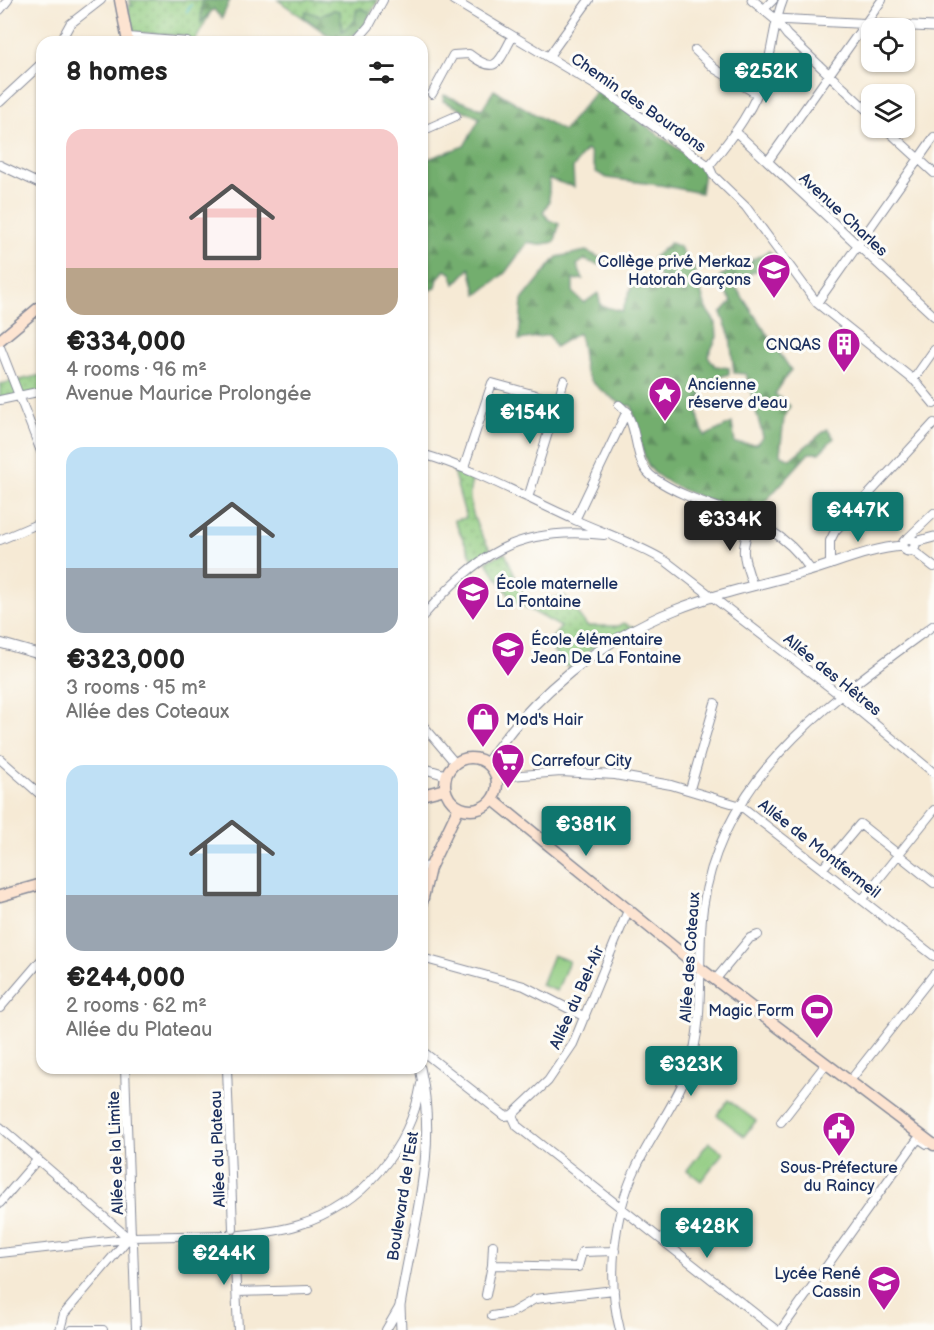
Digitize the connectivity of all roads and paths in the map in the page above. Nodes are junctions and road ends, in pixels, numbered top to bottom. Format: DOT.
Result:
graph roads {
  1 [pos="8,0"];
  2 [pos="101,0"];
  3 [pos="120,0"];
  4 [pos="383,0"];
  5 [pos="453,0"];
  6 [pos="590,0"];
  7 [pos="752,0"];
  8 [pos="773,0"];
  9 [pos="783,0"];
  10 [pos="882,0"];
  11 [pos="0,9"];
  12 [pos="763,10"];
  13 [pos="869,18"];
  14 [pos="775,19"];
  15 [pos="861,24"];
  16 [pos="915,26"];
  17 [pos="934,27"];
  18 [pos="861,29"];
  19 [pos="63,36"];
  20 [pos="127,36"];
  21 [pos="360,36"];
  22 [pos="513,36"];
  23 [pos="695,51"];
  24 [pos="549,56"];
  25 [pos="36,69"];
  26 [pos="828,74"];
  27 [pos="432,94"];
  28 [pos="757,94"];
  29 [pos="0,102"];
  30 [pos="861,105"];
  31 [pos="456,116"];
  32 [pos="428,128"];
  33 [pos="736,132"];
  34 [pos="934,137"];
  35 [pos="896,138"];
  36 [pos="918,158"];
  37 [pos="768,160"];
  38 [pos="0,165"];
  39 [pos="709,166"];
  40 [pos="934,173"];
  41 [pos="36,182"];
  42 [pos="858,246"];
  43 [pos="817,303"];
  44 [pos="36,310"];
  45 [pos="934,316"];
  46 [pos="0,340"];
  47 [pos="0,347"];
  48 [pos="934,350"];
  49 [pos="564,380"];
  50 [pos="913,380"];
  51 [pos="36,392"];
  52 [pos="18,396"];
  53 [pos="0,400"];
  54 [pos="557,401"];
  55 [pos="934,404"];
  56 [pos="619,405"];
  57 [pos="627,411"];
  58 [pos="934,423"];
  59 [pos="36,440"];
  60 [pos="428,456"];
  61 [pos="464,467"];
  62 [pos="528,498"];
  63 [pos="934,513"];
  64 [pos="752,519"];
  65 [pos="575,520"];
  66 [pos="36,525"];
  67 [pos="614,536"];
  68 [pos="934,537"];
  69 [pos="0,540"];
  70 [pos="909,544"];
  71 [pos="830,565"];
  72 [pos="934,567"];
  73 [pos="811,570"];
  74 [pos="753,586"];
  75 [pos="714,597"];
  76 [pos="428,611"];
  77 [pos="934,625"];
  78 [pos="0,643"];
  79 [pos="36,653"];
  80 [pos="840,695"];
  81 [pos="715,703"];
  82 [pos="428,731"];
  83 [pos="0,759"];
  84 [pos="455,763"];
  85 [pos="487,763"];
  86 [pos="428,770"];
  87 [pos="934,773"];
  88 [pos="446,775"];
  89 [pos="496,777"];
  90 [pos="446,789"];
  91 [pos="690,789"];
  92 [pos="36,791"];
  93 [pos="428,794"];
  94 [pos="492,799"];
  95 [pos="741,806"];
  96 [pos="459,807"];
  97 [pos="934,810"];
  98 [pos="898,854"];
  99 [pos="428,863"];
  100 [pos="823,868"];
  101 [pos="934,883"];
  102 [pos="36,886"];
  103 [pos="0,896"];
  104 [pos="862,900"];
  105 [pos="629,908"];
  106 [pos="758,935"];
  107 [pos="934,956"];
  108 [pos="428,960"];
  109 [pos="701,965"];
  110 [pos="36,966"];
  111 [pos="934,974"];
  112 [pos="717,977"];
  113 [pos="0,1008"];
  114 [pos="585,1017"];
  115 [pos="428,1056"];
  116 [pos="826,1064"];
  117 [pos="125,1074"];
  118 [pos="227,1074"];
  119 [pos="422,1074"];
  120 [pos="422,1074"];
  121 [pos="849,1082"];
  122 [pos="512,1115"];
  123 [pos="780,1122"];
  124 [pos="0,1127"];
  125 [pos="917,1140"];
  126 [pos="934,1147"];
  127 [pos="38,1158"];
  128 [pos="0,1203"];
  129 [pos="622,1209"];
  130 [pos="234,1235"];
  131 [pos="128,1238"];
  132 [pos="493,1245"];
  133 [pos="615,1251"];
  134 [pos="0,1253"];
  135 [pos="492,1265"];
  136 [pos="309,1290"];
  137 [pos="614,1290"];
  138 [pos="237,1292"];
  139 [pos="486,1295"];
  140 [pos="400,1306"];
  141 [pos="492,1316"];
  142 [pos="60,1330"];
  143 [pos="72,1330"];
  144 [pos="103,1330"];
  145 [pos="136,1330"];
  146 [pos="238,1330"];
  147 [pos="386,1330"];
  148 [pos="401,1330"];
  149 [pos="620,1330"];
  150 [pos="776,1330"];
  151 [pos="781,1330"];
  1 -- 11 [label="street"];
  2 -- 19 [label="street"];
  3 -- 20 [label="main road"];
  4 -- 21 [label="street"];
  5 -- 22 [label="street, Chemin des Bourdons"];
  6 -- 24 [label="street"];
  7 -- 12 [label="street"];
  8 -- 12 [label="street"];
  9 -- 14 [label="street"];
  10 -- 13 [label="street"];
  12 -- 14 [label="street"];
  14 -- 15 [label="street"];
  14 -- 26 [label="street"];
  14 -- 28 [label="street"];
  16 -- 17 [label="street"];
  18 -- 26 [label="street"];
  22 -- 24 [label="street, Chemin des Bourdons"];
  22 -- 27 [label="street"];
  23 -- 28 [label="street"];
  24 -- 39 [label="street, Chemin des Bourdons"];
  25 -- 29 [label="street"];
  26 -- 30 [label="street"];
  26 -- 37 [label="street"];
  28 -- 33 [label="street"];
  31 -- 32 [label="street"];
  33 -- 37 [label="street, Avenue Charles"];
  33 -- 39 [label="street"];
  34 -- 36 [label="street"];
  35 -- 36 [label="street"];
  36 -- 40 [label="street"];
  36 -- 42 [label="street"];
  37 -- 42 [label="street, Avenue Charles"];
  38 -- 41 [label="street"];
  39 -- 43 [label="street, Chemin des Bourdons"];
  42 -- 43 [label="street"];
  42 -- 45 [label="street, Avenue Charles"];
  43 -- 50 [label="street, Chemin des Bourdons"];
  44 -- 46 [label="main road"];
  47 -- 52 [label="street"];
  48 -- 50 [label="street"];
  49 -- 54 [label="street"];
  50 -- 55 [label="street, Chemin des Bourdons"];
  51 -- 52 [label="street"];
  52 -- 53 [label="street"];
  52 -- 59 [label="street"];
  54 -- 61 [label="street"];
  54 -- 62 [label="street"];
  56 -- 57 [label="street"];
  57 -- 64 [label="street"];
  57 -- 65 [label="street"];
  58 -- 71 [label="street"];
  60 -- 61 [label="street, Allée des Hêtres"];
  61 -- 62 [label="street, Allée des Hêtres"];
  62 -- 65 [label="street, Allée des Hêtres"];
  63 -- 70 [label="street"];
  64 -- 73 [label="street"];
  64 -- 74 [label="street"];
  65 -- 67 [label="street, Allée des Hêtres"];
  66 -- 69 [label="street"];
  67 -- 75 [label="street, Allée des Hêtres"];
  67 -- 76 [label="street"];
  68 -- 70 [label="street"];
  70 -- 71 [label="street"];
  70 -- 72 [label="street"];
  71 -- 73 [label="street"];
  73 -- 74 [label="street"];
  74 -- 75 [label="street"];
  75 -- 80 [label="street, Allée des Hêtres"];
  75 -- 85 [label="street"];
  77 -- 80 [label="street, Allée des Coteaux"];
  78 -- 79 [label="street"];
  80 -- 87 [label="street, Allée des Hêtres"];
  80 -- 95 [label="street, Allée des Coteaux"];
  81 -- 91 [label="street"];
  82 -- 84 [label="street"];
  83 -- 92 [label="street"];
  84 -- 85 [label="main road"];
  84 -- 88 [label="main road"];
  85 -- 89 [label="main road"];
  86 -- 88 [label="street"];
  88 -- 90 [label="main road"];
  89 -- 91 [label="street, Allée de Montfermeil"];
  89 -- 94 [label="main road"];
  90 -- 93 [label="main road"];
  90 -- 96 [label="main road"];
  91 -- 95 [label="street, Allée de Montfermeil"];
  94 -- 96 [label="main road"];
  94 -- 105 [label="main road"];
  95 -- 100 [label="street, Allée de Montfermeil"];
  95 -- 109 [label="street, Allée des Coteaux"];
  96 -- 99 [label="main road"];
  97 -- 98 [label="street"];
  98 -- 100 [label="street"];
  98 -- 101 [label="street"];
  98 -- 104 [label="street"];
  100 -- 104 [label="street, Allée de Montfermeil"];
  102 -- 103 [label="main road"];
  104 -- 107 [label="street, Allée de Montfermeil"];
  105 -- 109 [label="main road"];
  105 -- 114 [label="street, Allée du Bel-Air"];
  106 -- 112 [label="street"];
  108 -- 114 [label="street"];
  109 -- 112 [label="main road"];
  109 -- 129 [label="street, Allée des Coteaux"];
  110 -- 113 [label="street"];
  111 -- 121 [label="street"];
  112 -- 116 [label="main road"];
  114 -- 122 [label="street, Allée du Bel-Air"];
  115 -- 122 [label="street"];
  116 -- 121 [label="main road"];
  116 -- 123 [label="street"];
  117 -- 131 [label="street, Allée de la Limite"];
  118 -- 130 [label="street, Allée du Plateau"];
  119 -- 130 [label="street"];
  120 -- 140 [label="street, Boulevard de l'Est"];
  121 -- 125 [label="main road"];
  121 -- 126 [label="main road"];
  122 -- 129 [label="street"];
  124 -- 127 [label="street"];
  125 -- 126 [label="main road"];
  125 -- 151 [label="street"];
  127 -- 128 [label="street"];
  127 -- 131 [label="street"];
  129 -- 133 [label="street, Allée des Coteaux"];
  129 -- 150 [label="street"];
  130 -- 131 [label="street"];
  130 -- 138 [label="street, Allée du Plateau"];
  131 -- 134 [label="street"];
  131 -- 142 [label="street"];
  131 -- 145 [label="street, Allée de la Limite"];
  132 -- 135 [label="street"];
  133 -- 135 [label="street"];
  133 -- 137 [label="street, Allée des Coteaux"];
  135 -- 139 [label="street"];
  136 -- 138 [label="street"];
  137 -- 141 [label="street"];
  137 -- 149 [label="street, Allée des Coteaux"];
  138 -- 146 [label="street, Allée du Plateau"];
  140 -- 147 [label="street"];
  140 -- 148 [label="street, Boulevard de l'Est"];
  143 -- 144 [label="street"];
}
